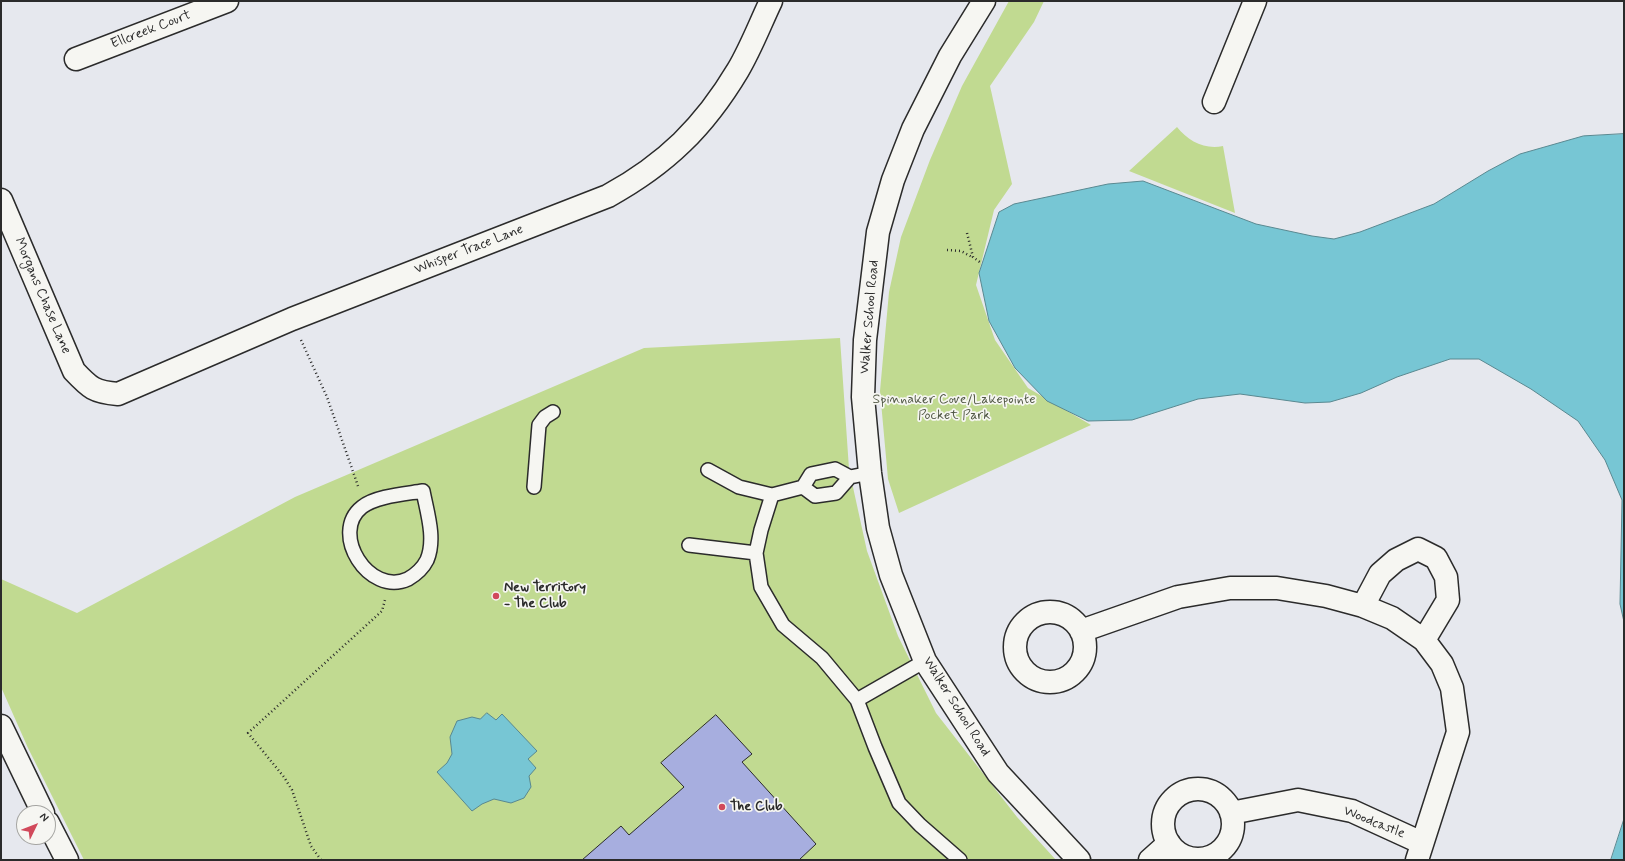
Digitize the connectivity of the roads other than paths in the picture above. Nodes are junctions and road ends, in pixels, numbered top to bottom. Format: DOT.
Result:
graph roads {
  1 [pos="227,1"];
  2 [pos="772,1"];
  3 [pos="984,1"];
  4 [pos="1255,1"];
  5 [pos="76,59"];
  6 [pos="1214,102"];
  7 [pos="1,200"];
  8 [pos="89,387"];
  9 [pos="553,412"];
  10 [pos="708,470"];
  11 [pos="860,475"];
  12 [pos="534,487"];
  13 [pos="803,487"];
  14 [pos="772,496"];
  15 [pos="689,545"];
  16 [pos="756,553"];
  17 [pos="389,582"];
  18 [pos="1363,606"];
  19 [pos="1081,632"];
  20 [pos="1424,640"];
  21 [pos="925,661"];
  22 [pos="857,700"];
  23 [pos="1,726"];
  24 [pos="39,805"];
  25 [pos="1231,813"];
  26 [pos="56,839"];
  27 [pos="1169,843"];
  28 [pos="1419,852"];
  29 [pos="67,860"];
  30 [pos="960,860"];
  31 [pos="1079,860"];
  32 [pos="1150,860"];
  1 -- 5 [label="street, Ellcreek Court"];
  2 -- 8 [label="street, Whisper Trace Lane"];
  3 -- 11 [label="street, Walker School Road"];
  4 -- 6 [label="street"];
  7 -- 8 [label="street, Morgans Chase Lane"];
  9 -- 12 [label="lane"];
  10 -- 14 [label="lane"];
  11 -- 13 [label="lane"];
  11 -- 13 [label="lane"];
  11 -- 21 [label="street, Walker School Road"];
  13 -- 14 [label="lane"];
  14 -- 16 [label="lane"];
  15 -- 16 [label="lane"];
  16 -- 22 [label="lane"];
  17 -- 17 [label="lane"];
  18 -- 19 [label="street"];
  18 -- 20 [label="street"];
  18 -- 20 [label="street"];
  20 -- 28 [label="street"];
  21 -- 22 [label="lane"];
  21 -- 31 [label="street, Walker School Road"];
  22 -- 30 [label="lane"];
  23 -- 24 [label="street"];
  25 -- 27 [label="street"];
  25 -- 27 [label="street"];
  25 -- 28 [label="street, Woodcastle"];
  26 -- 29 [label="street"];
  27 -- 32 [label="street"];
}
